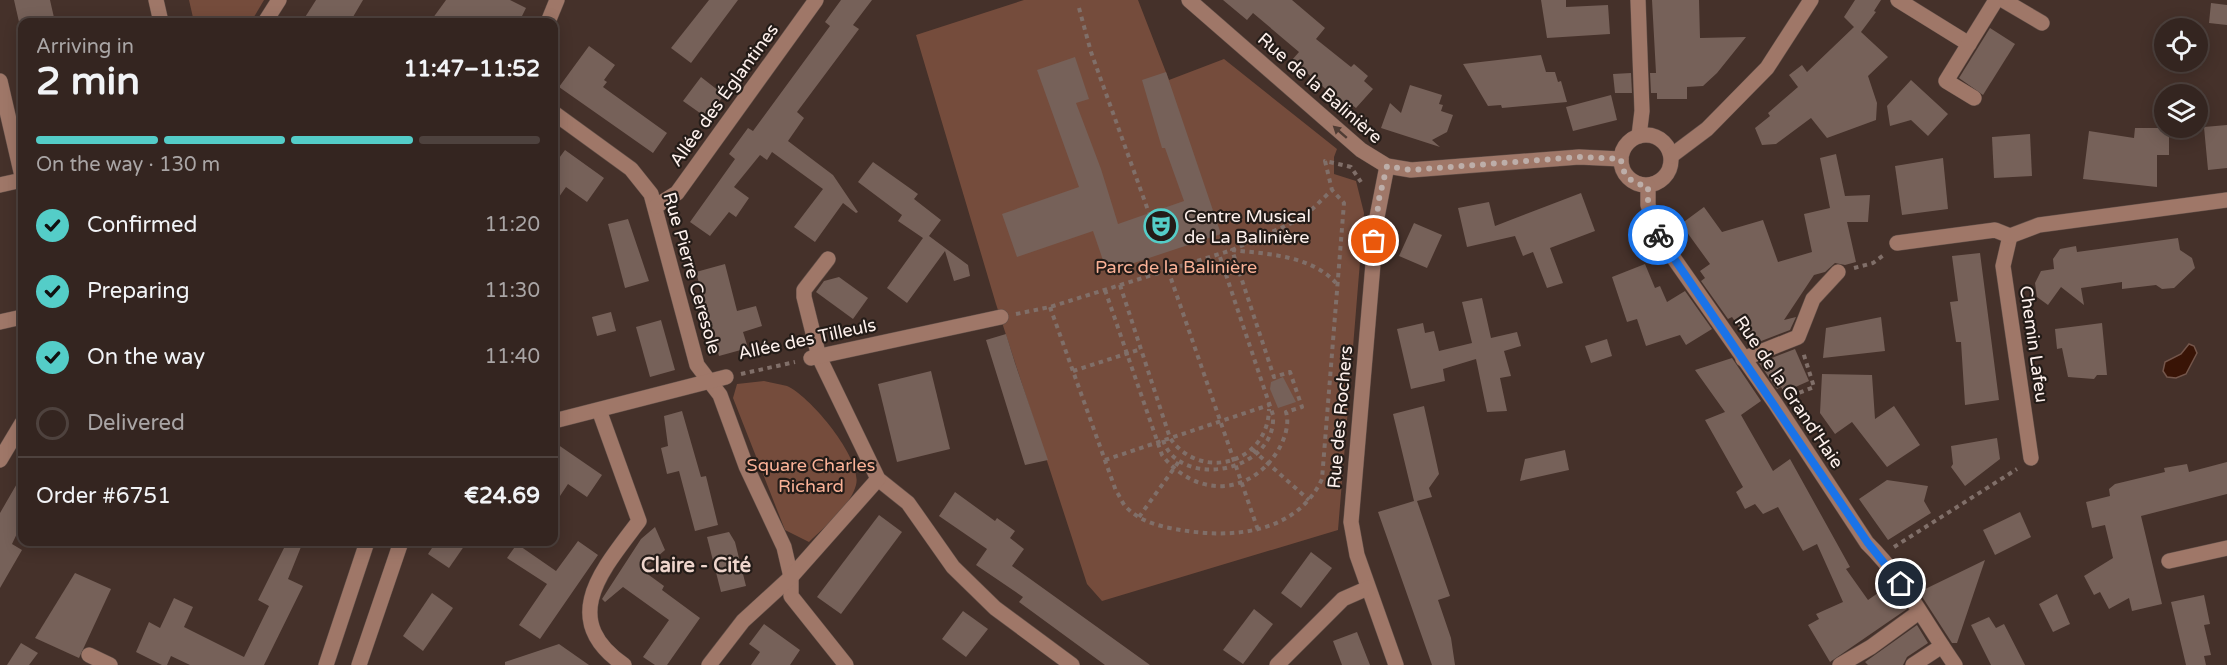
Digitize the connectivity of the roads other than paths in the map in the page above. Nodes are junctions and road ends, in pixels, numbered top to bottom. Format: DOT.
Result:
graph roads {
  1 [pos="156,0"];
  2 [pos="279,0"];
  3 [pos="557,0"];
  4 [pos="816,0"];
  5 [pos="1189,0"];
  6 [pos="1638,0"];
  7 [pos="1811,0"];
  8 [pos="1898,0"];
  9 [pos="1996,0"];
  10 [pos="2003,0"];
  11 [pos="160,18"];
  12 [pos="268,18"];
  13 [pos="550,18"];
  14 [pos="2042,23"];
  15 [pos="1970,44"];
  16 [pos="0,81"];
  17 [pos="1974,98"];
  18 [pos="558,116"];
  19 [pos="1640,136"];
  20 [pos="1671,156"];
  21 [pos="1621,159"];
  22 [pos="18,160"];
  23 [pos="1387,166"];
  24 [pos="18,179"];
  25 [pos="0,185"];
  26 [pos="1648,186"];
  27 [pos="2227,200"];
  28 [pos="656,206"];
  29 [pos="2010,236"];
  30 [pos="1897,243"];
  31 [pos="828,259"];
  32 [pos="1838,272"];
  33 [pos="1001,317"];
  34 [pos="18,318"];
  35 [pos="0,322"];
  36 [pos="815,357"];
  37 [pos="1743,359"];
  38 [pos="726,377"];
  39 [pos="710,381"];
  40 [pos="599,410"];
  41 [pos="558,420"];
  42 [pos="18,430"];
  43 [pos="2031,458"];
  44 [pos="0,460"];
  45 [pos="878,479"];
  46 [pos="367,546"];
  47 [pos="400,546"];
  48 [pos="2227,548"];
  49 [pos="2169,561"];
  50 [pos="791,577"];
  51 [pos="1368,588"];
  52 [pos="1919,612"];
  53 [pos="1942,646"];
  54 [pos="89,655"];
  55 [pos="110,665"];
  56 [pos="326,665"];
  57 [pos="359,665"];
  58 [pos="624,665"];
  59 [pos="709,665"];
  60 [pos="846,665"];
  61 [pos="1072,665"];
  62 [pos="1278,665"];
  63 [pos="1396,665"];
  64 [pos="1840,665"];
  65 [pos="1914,665"];
  66 [pos="1955,665"];
  1 -- 11 [label="street"];
  2 -- 12 [label="street"];
  3 -- 13 [label="street"];
  4 -- 28 [label="street, Allée des Églantines"];
  23 -- 5 [label="street, Rue de la Balinière, one-way"];
  6 -- 19 [label="street"];
  7 -- 20 [label="street"];
  8 -- 15 [label="street"];
  9 -- 15 [label="street"];
  10 -- 14 [label="street"];
  15 -- 17 [label="street"];
  16 -- 22 [label="street"];
  18 -- 28 [label="street, Rue Pierre Ceresole"];
  19 -- 20 [label="street"];
  19 -- 21 [label="street"];
  20 -- 26 [label="street"];
  21 -- 23 [label="street, Rue de la Balinière"];
  21 -- 26 [label="street"];
  23 -- 51 [label="street, Rue des Rochers"];
  24 -- 25 [label="street"];
  26 -- 37 [label="street, Rue de la Grand'Haie"];
  27 -- 29 [label="street"];
  28 -- 39 [label="street, Rue Pierre Ceresole"];
  29 -- 30 [label="street"];
  29 -- 43 [label="street, Chemin Lafeu"];
  31 -- 36 [label="street"];
  32 -- 37 [label="street"];
  33 -- 36 [label="street, Allée des Tilleuls"];
  34 -- 35 [label="street"];
  36 -- 45 [label="street"];
  37 -- 52 [label="street, Rue de la Grand'Haie"];
  38 -- 39 [label="street, Allée des Tilleuls"];
  39 -- 40 [label="street, Allée des Tilleuls"];
  39 -- 50 [label="street, Rue Pierre Ceresole"];
  40 -- 41 [label="street, Allée des Tilleuls"];
  40 -- 58 [label="street"];
  42 -- 44 [label="street"];
  45 -- 50 [label="street"];
  45 -- 61 [label="street"];
  46 -- 56 [label="street"];
  47 -- 57 [label="street"];
  48 -- 49 [label="street"];
  50 -- 59 [label="street"];
  50 -- 60 [label="street, Rue Pierre Ceresole"];
  51 -- 62 [label="street"];
  51 -- 63 [label="street, Rue des Rochers"];
  52 -- 53 [label="street, Rue de la Grand'Haie"];
  52 -- 64 [label="street"];
  53 -- 65 [label="street"];
  53 -- 66 [label="street, Rue de la Grand'Haie"];
  54 -- 55 [label="street"];
}
